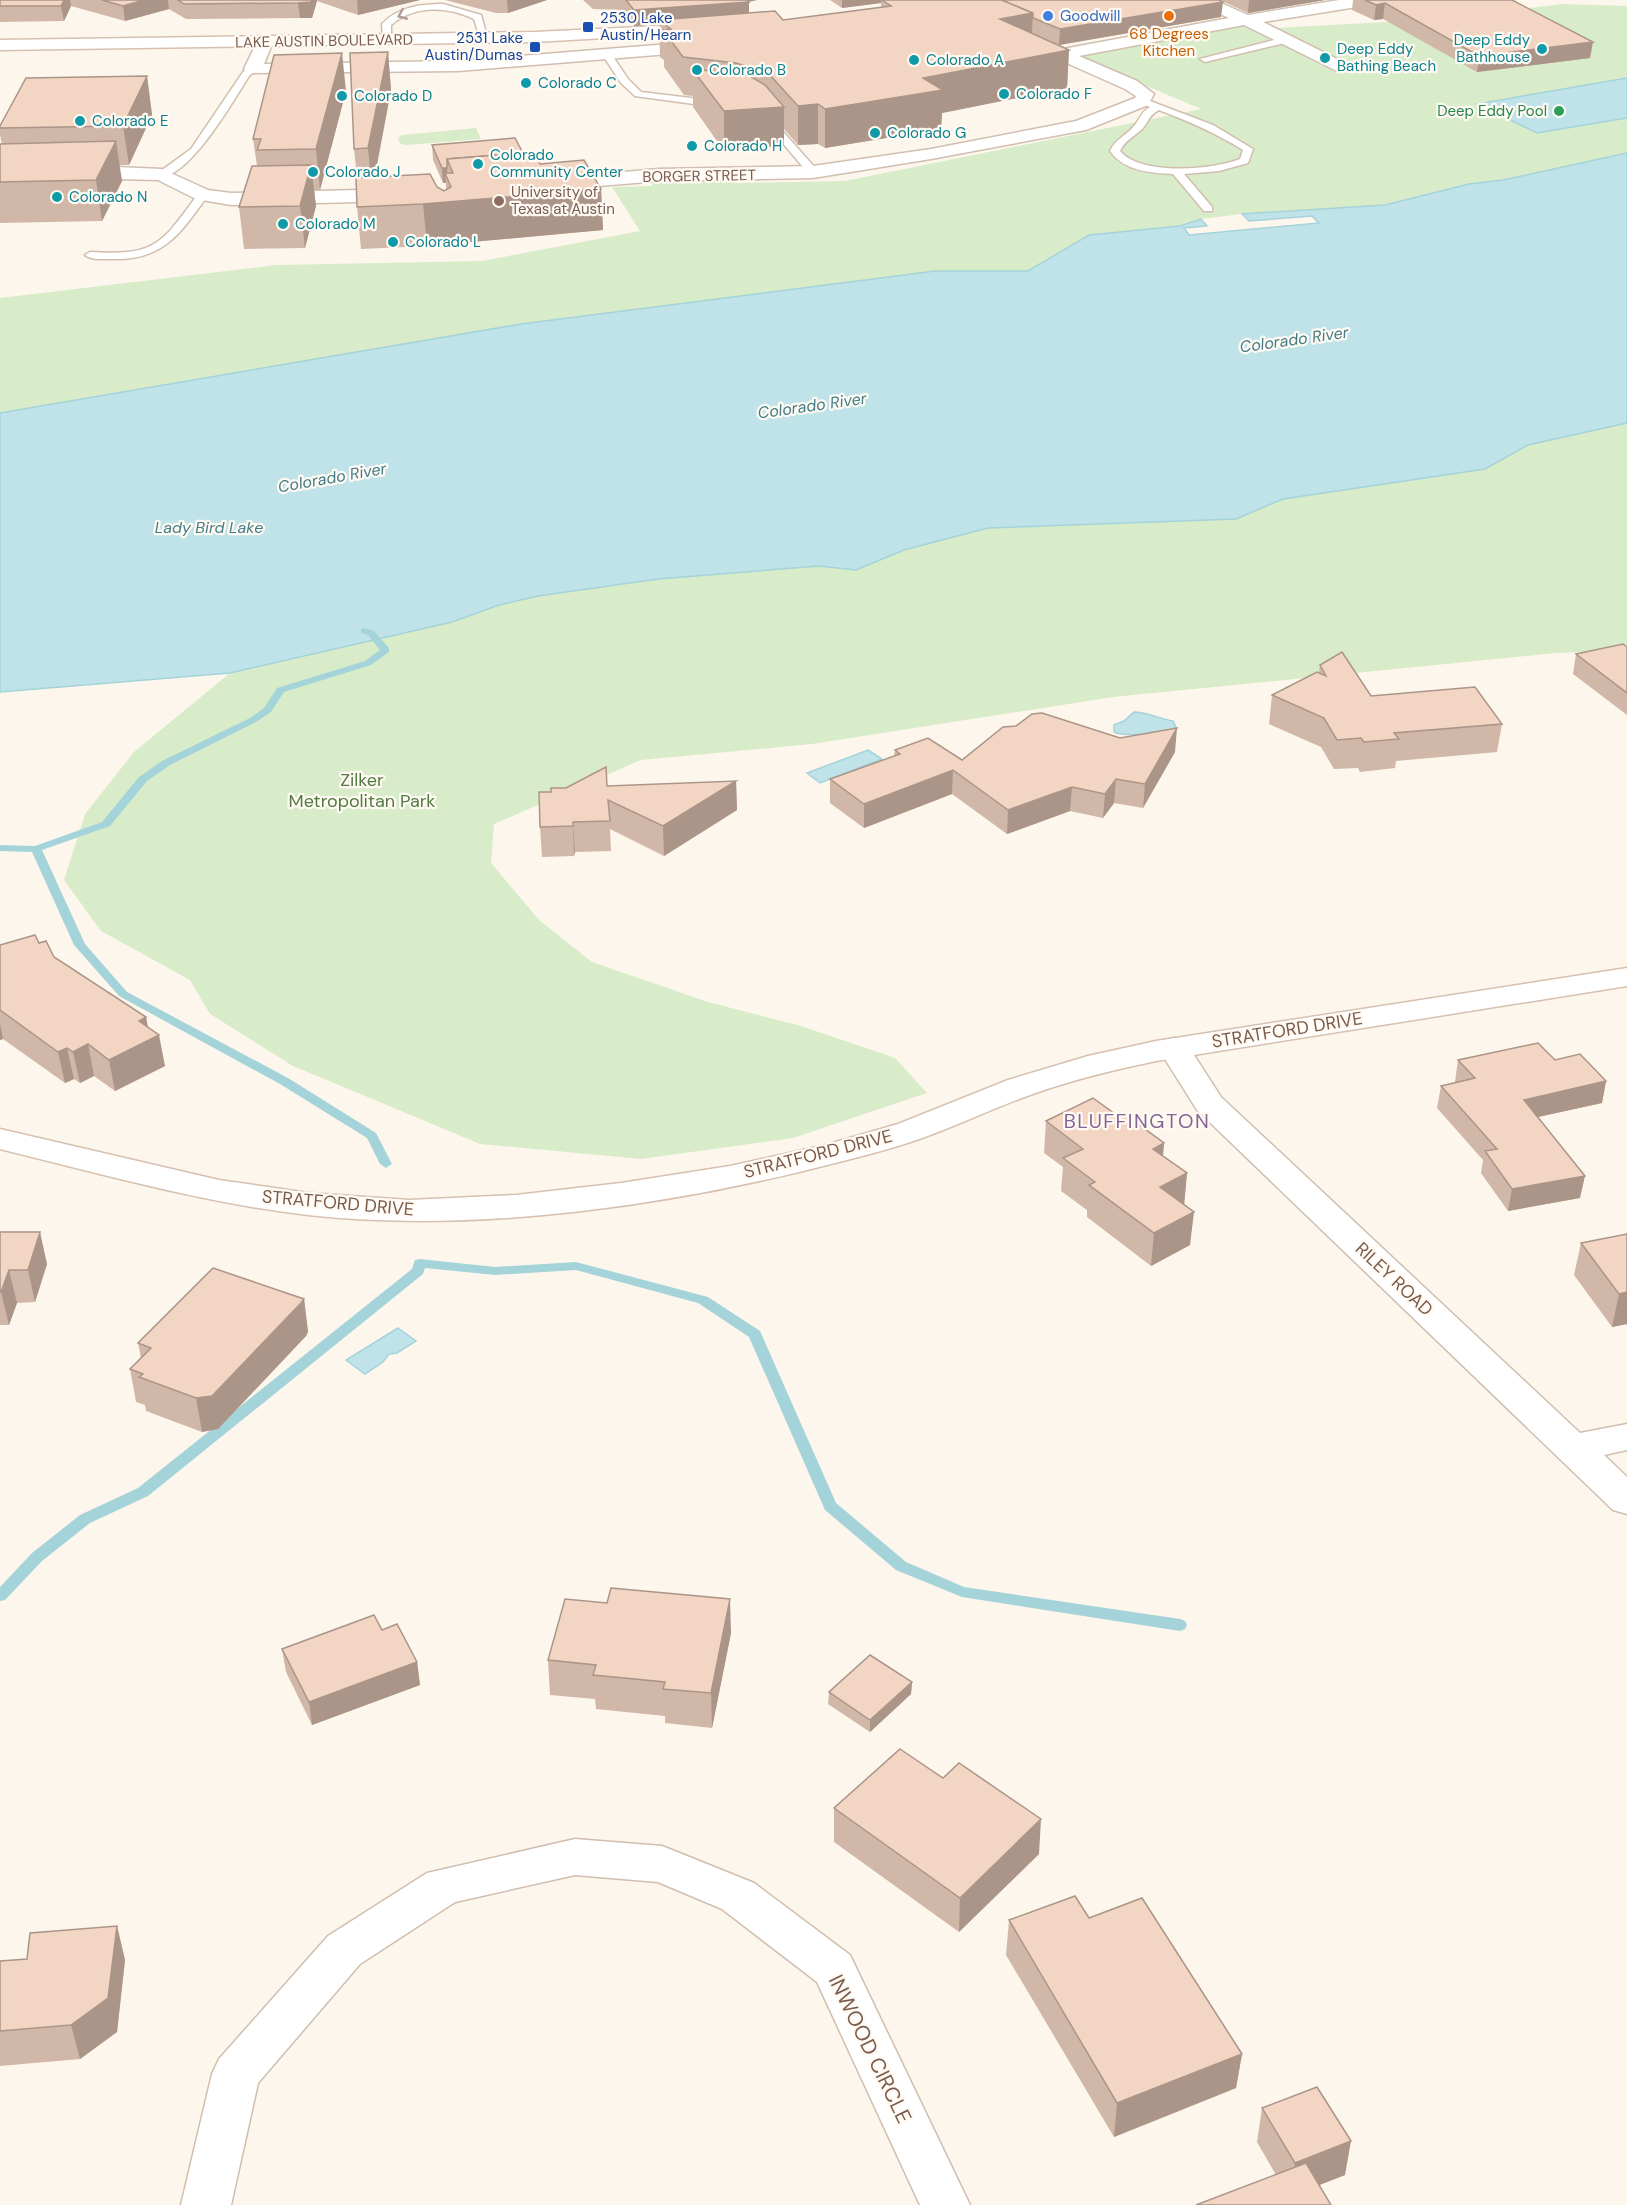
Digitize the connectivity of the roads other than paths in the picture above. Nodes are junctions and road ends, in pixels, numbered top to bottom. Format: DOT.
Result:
graph roads {
  1 [pos="1201,0"];
  2 [pos="1369,0"];
  3 [pos="959,1"];
  4 [pos="437,3"];
  5 [pos="932,4"];
  6 [pos="976,17"];
  7 [pos="954,20"];
  8 [pos="1246,20"];
  9 [pos="723,27"];
  10 [pos="485,38"];
  11 [pos="388,40"];
  12 [pos="1286,40"];
  13 [pos="265,42"];
  14 [pos="0,45"];
  15 [pos="721,45"];
  16 [pos="607,54"];
  17 [pos="1059,55"];
  18 [pos="1205,59"];
  19 [pos="1337,66"];
  20 [pos="253,69"];
  21 [pos="1148,101"];
  22 [pos="726,105"];
  23 [pos="755,113"];
  24 [pos="1175,170"];
  25 [pos="813,172"];
  26 [pos="162,175"];
  27 [pos="0,176"];
  28 [pos="532,185"];
  29 [pos="416,194"];
  30 [pos="203,195"];
  31 [pos="1208,209"];
  32 [pos="90,255"];
  33 [pos="1627,976"];
  34 [pos="1174,1048"];
  35 [pos="0,1139"];
  36 [pos="1627,1437"];
  37 [pos="1573,1448"];
  38 [pos="1627,1500"];
  39 [pos="206,2205"];
  40 [pos="945,2205"];
  1 -- 8 [label="street"];
  2 -- 8 [label="street"];
  3 -- 5 [label="street"];
  3 -- 6 [label="street"];
  4 -- 10 [label="lane"];
  4 -- 11 [label="lane, one-way"];
  6 -- 7 [label="street"];
  6 -- 17 [label="street"];
  8 -- 12 [label="street"];
  8 -- 17 [label="street"];
  9 -- 10 [label="street, LAKE AUSTIN BOULEVARD"];
  10 -- 11 [label="street, LAKE AUSTIN BOULEVARD"];
  11 -- 13 [label="street, LAKE AUSTIN BOULEVARD"];
  12 -- 18 [label="lane"];
  12 -- 19 [label="street"];
  13 -- 14 [label="street, LAKE AUSTIN BOULEVARD"];
  13 -- 20 [label="street"];
  15 -- 16 [label="street"];
  16 -- 20 [label="street"];
  16 -- 22 [label="lane"];
  17 -- 21 [label="street"];
  20 -- 26 [label="lane"];
  21 -- 24 [label="lane"];
  21 -- 24 [label="lane"];
  21 -- 25 [label="street, BORGER STREET"];
  23 -- 25 [label="lane"];
  24 -- 31 [label="lane"];
  25 -- 28 [label="street, BORGER STREET"];
  26 -- 27 [label="street"];
  26 -- 30 [label="street"];
  29 -- 30 [label="street"];
  30 -- 32 [label="lane"];
  33 -- 34 [label="street, STRATFORD DRIVE"];
  34 -- 35 [label="street, STRATFORD DRIVE"];
  34 -- 37 [label="street, RILEY ROAD"];
  36 -- 37 [label="street"];
  37 -- 38 [label="street, RILEY ROAD"];
  39 -- 40 [label="street, INWOOD CIRCLE"];
}
